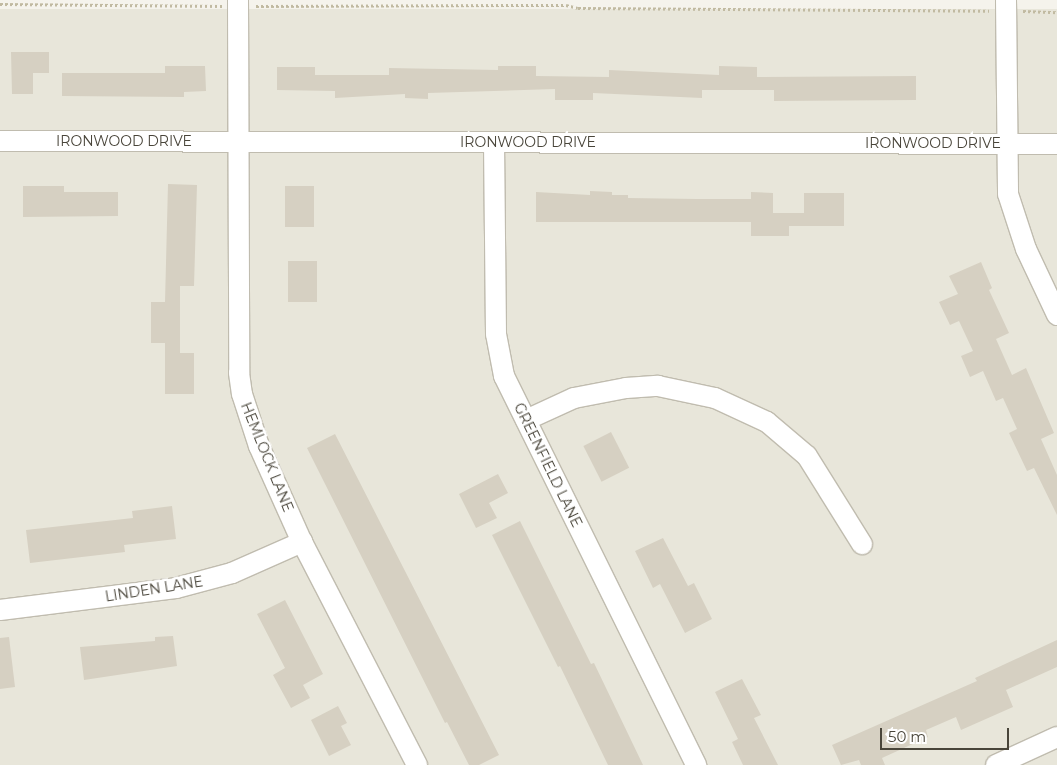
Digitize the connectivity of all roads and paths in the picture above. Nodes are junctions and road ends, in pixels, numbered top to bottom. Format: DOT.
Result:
graph roads {
  1 [pos="238,3"];
  2 [pos="0,4"];
  3 [pos="1006,5"];
  4 [pos="1057,12"];
  5 [pos="0,141"];
  6 [pos="237,141"];
  7 [pos="494,142"];
  8 [pos="1008,143"];
  9 [pos="1057,144"];
  10 [pos="1057,315"];
  11 [pos="526,420"];
  12 [pos="302,542"];
  13 [pos="862,544"];
  14 [pos="0,610"];
  15 [pos="1057,737"];
  16 [pos="413,764"];
  17 [pos="696,765"];
  18 [pos="996,765"];
  1 -- 2 [label="path"];
  1 -- 3 [label="path"];
  1 -- 6 [label="street, HEMLOCK LANE"];
  3 -- 4 [label="path"];
  3 -- 8 [label="street"];
  5 -- 6 [label="street, IRONWOOD DRIVE"];
  6 -- 7 [label="street, IRONWOOD DRIVE"];
  6 -- 12 [label="street, HEMLOCK LANE"];
  7 -- 8 [label="street, IRONWOOD DRIVE"];
  7 -- 11 [label="street, GREENFIELD LANE"];
  8 -- 9 [label="street, IRONWOOD DRIVE"];
  8 -- 10 [label="street"];
  11 -- 13 [label="street"];
  11 -- 17 [label="street, GREENFIELD LANE"];
  12 -- 14 [label="street, LINDEN LANE"];
  12 -- 16 [label="street, HEMLOCK LANE"];
  15 -- 18 [label="street"];
}
